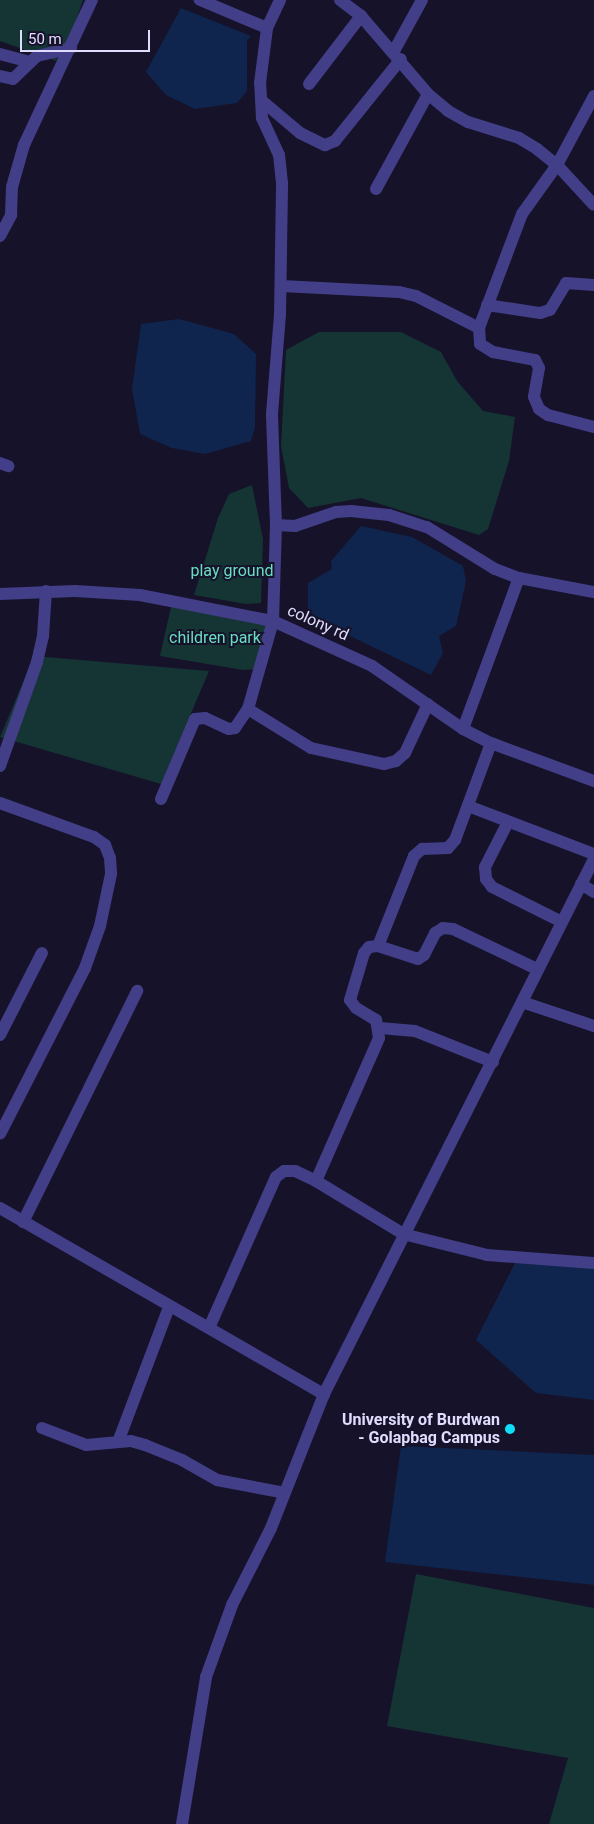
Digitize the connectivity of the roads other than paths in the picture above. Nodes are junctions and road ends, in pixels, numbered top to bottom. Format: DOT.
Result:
graph roads {
  1 [pos="92,0"];
  2 [pos="200,0"];
  3 [pos="280,0"];
  4 [pos="340,0"];
  5 [pos="422,0"];
  6 [pos="361,16"];
  7 [pos="267,28"];
  8 [pos="71,48"];
  9 [pos="0,54"];
  10 [pos="398,55"];
  11 [pos="29,62"];
  12 [pos="0,76"];
  13 [pos="309,84"];
  14 [pos="428,94"];
  15 [pos="594,96"];
  16 [pos="261,100"];
  17 [pos="556,165"];
  18 [pos="376,189"];
  19 [pos="594,206"];
  20 [pos="4,221"];
  21 [pos="0,236"];
  22 [pos="594,285"];
  23 [pos="282,286"];
  24 [pos="487,304"];
  25 [pos="479,328"];
  26 [pos="594,427"];
  27 [pos="276,525"];
  28 [pos="519,578"];
  29 [pos="46,591"];
  30 [pos="594,592"];
  31 [pos="0,594"];
  32 [pos="273,621"];
  33 [pos="428,704"];
  34 [pos="248,709"];
  35 [pos="463,729"];
  36 [pos="491,743"];
  37 [pos="0,766"];
  38 [pos="594,781"];
  39 [pos="161,799"];
  40 [pos="0,803"];
  41 [pos="468,806"];
  42 [pos="508,822"];
  43 [pos="594,854"];
  44 [pos="594,859"];
  45 [pos="581,884"];
  46 [pos="594,892"];
  47 [pos="562,922"];
  48 [pos="378,946"];
  49 [pos="42,953"];
  50 [pos="537,969"];
  51 [pos="137,991"];
  52 [pos="522,1002"];
  53 [pos="594,1026"];
  54 [pos="380,1028"];
  55 [pos="0,1035"];
  56 [pos="493,1062"];
  57 [pos="0,1134"];
  58 [pos="316,1181"];
  59 [pos="0,1208"];
  60 [pos="23,1222"];
  61 [pos="403,1234"];
  62 [pos="594,1263"];
  63 [pos="169,1307"];
  64 [pos="209,1328"];
  65 [pos="324,1394"];
  66 [pos="42,1428"];
  67 [pos="118,1442"];
  68 [pos="285,1493"];
  69 [pos="182,1824"];
  1 -- 8 [label="street"];
  2 -- 7 [label="street"];
  3 -- 7 [label="street"];
  4 -- 6 [label="street"];
  5 -- 10 [label="street"];
  6 -- 10 [label="street"];
  6 -- 13 [label="street"];
  7 -- 16 [label="street"];
  8 -- 11 [label="street"];
  8 -- 20 [label="street"];
  9 -- 11 [label="street"];
  10 -- 14 [label="street"];
  10 -- 16 [label="street"];
  11 -- 12 [label="street"];
  14 -- 17 [label="street"];
  14 -- 18 [label="street"];
  15 -- 17 [label="street"];
  16 -- 23 [label="street"];
  17 -- 19 [label="street"];
  17 -- 24 [label="street"];
  20 -- 21 [label="street"];
  22 -- 24 [label="street"];
  23 -- 25 [label="street"];
  23 -- 27 [label="street"];
  24 -- 25 [label="street"];
  25 -- 26 [label="street"];
  27 -- 28 [label="street"];
  27 -- 32 [label="street"];
  28 -- 30 [label="street"];
  28 -- 35 [label="street"];
  29 -- 31 [label="street, colony rd"];
  29 -- 32 [label="street, colony rd"];
  29 -- 37 [label="street"];
  32 -- 33 [label="street, colony rd"];
  32 -- 34 [label="street"];
  33 -- 34 [label="street"];
  33 -- 35 [label="street, colony rd"];
  34 -- 39 [label="street"];
  35 -- 36 [label="street, colony rd"];
  36 -- 38 [label="street, colony rd"];
  36 -- 41 [label="street"];
  40 -- 57 [label="street"];
  41 -- 42 [label="street"];
  41 -- 48 [label="street"];
  42 -- 43 [label="street"];
  42 -- 47 [label="street"];
  44 -- 45 [label="street"];
  45 -- 46 [label="street"];
  45 -- 47 [label="street"];
  47 -- 50 [label="street"];
  48 -- 50 [label="street"];
  48 -- 54 [label="street"];
  49 -- 55 [label="street"];
  50 -- 52 [label="street"];
  51 -- 60 [label="street"];
  52 -- 53 [label="street"];
  52 -- 56 [label="street"];
  54 -- 56 [label="street"];
  54 -- 58 [label="street"];
  56 -- 61 [label="street"];
  58 -- 61 [label="street"];
  58 -- 64 [label="street"];
  59 -- 60 [label="street"];
  60 -- 63 [label="street"];
  61 -- 62 [label="street"];
  61 -- 65 [label="street"];
  63 -- 64 [label="street"];
  63 -- 67 [label="street"];
  64 -- 65 [label="street"];
  65 -- 68 [label="street"];
  66 -- 67 [label="street"];
  67 -- 68 [label="street"];
  68 -- 69 [label="street"];
}
